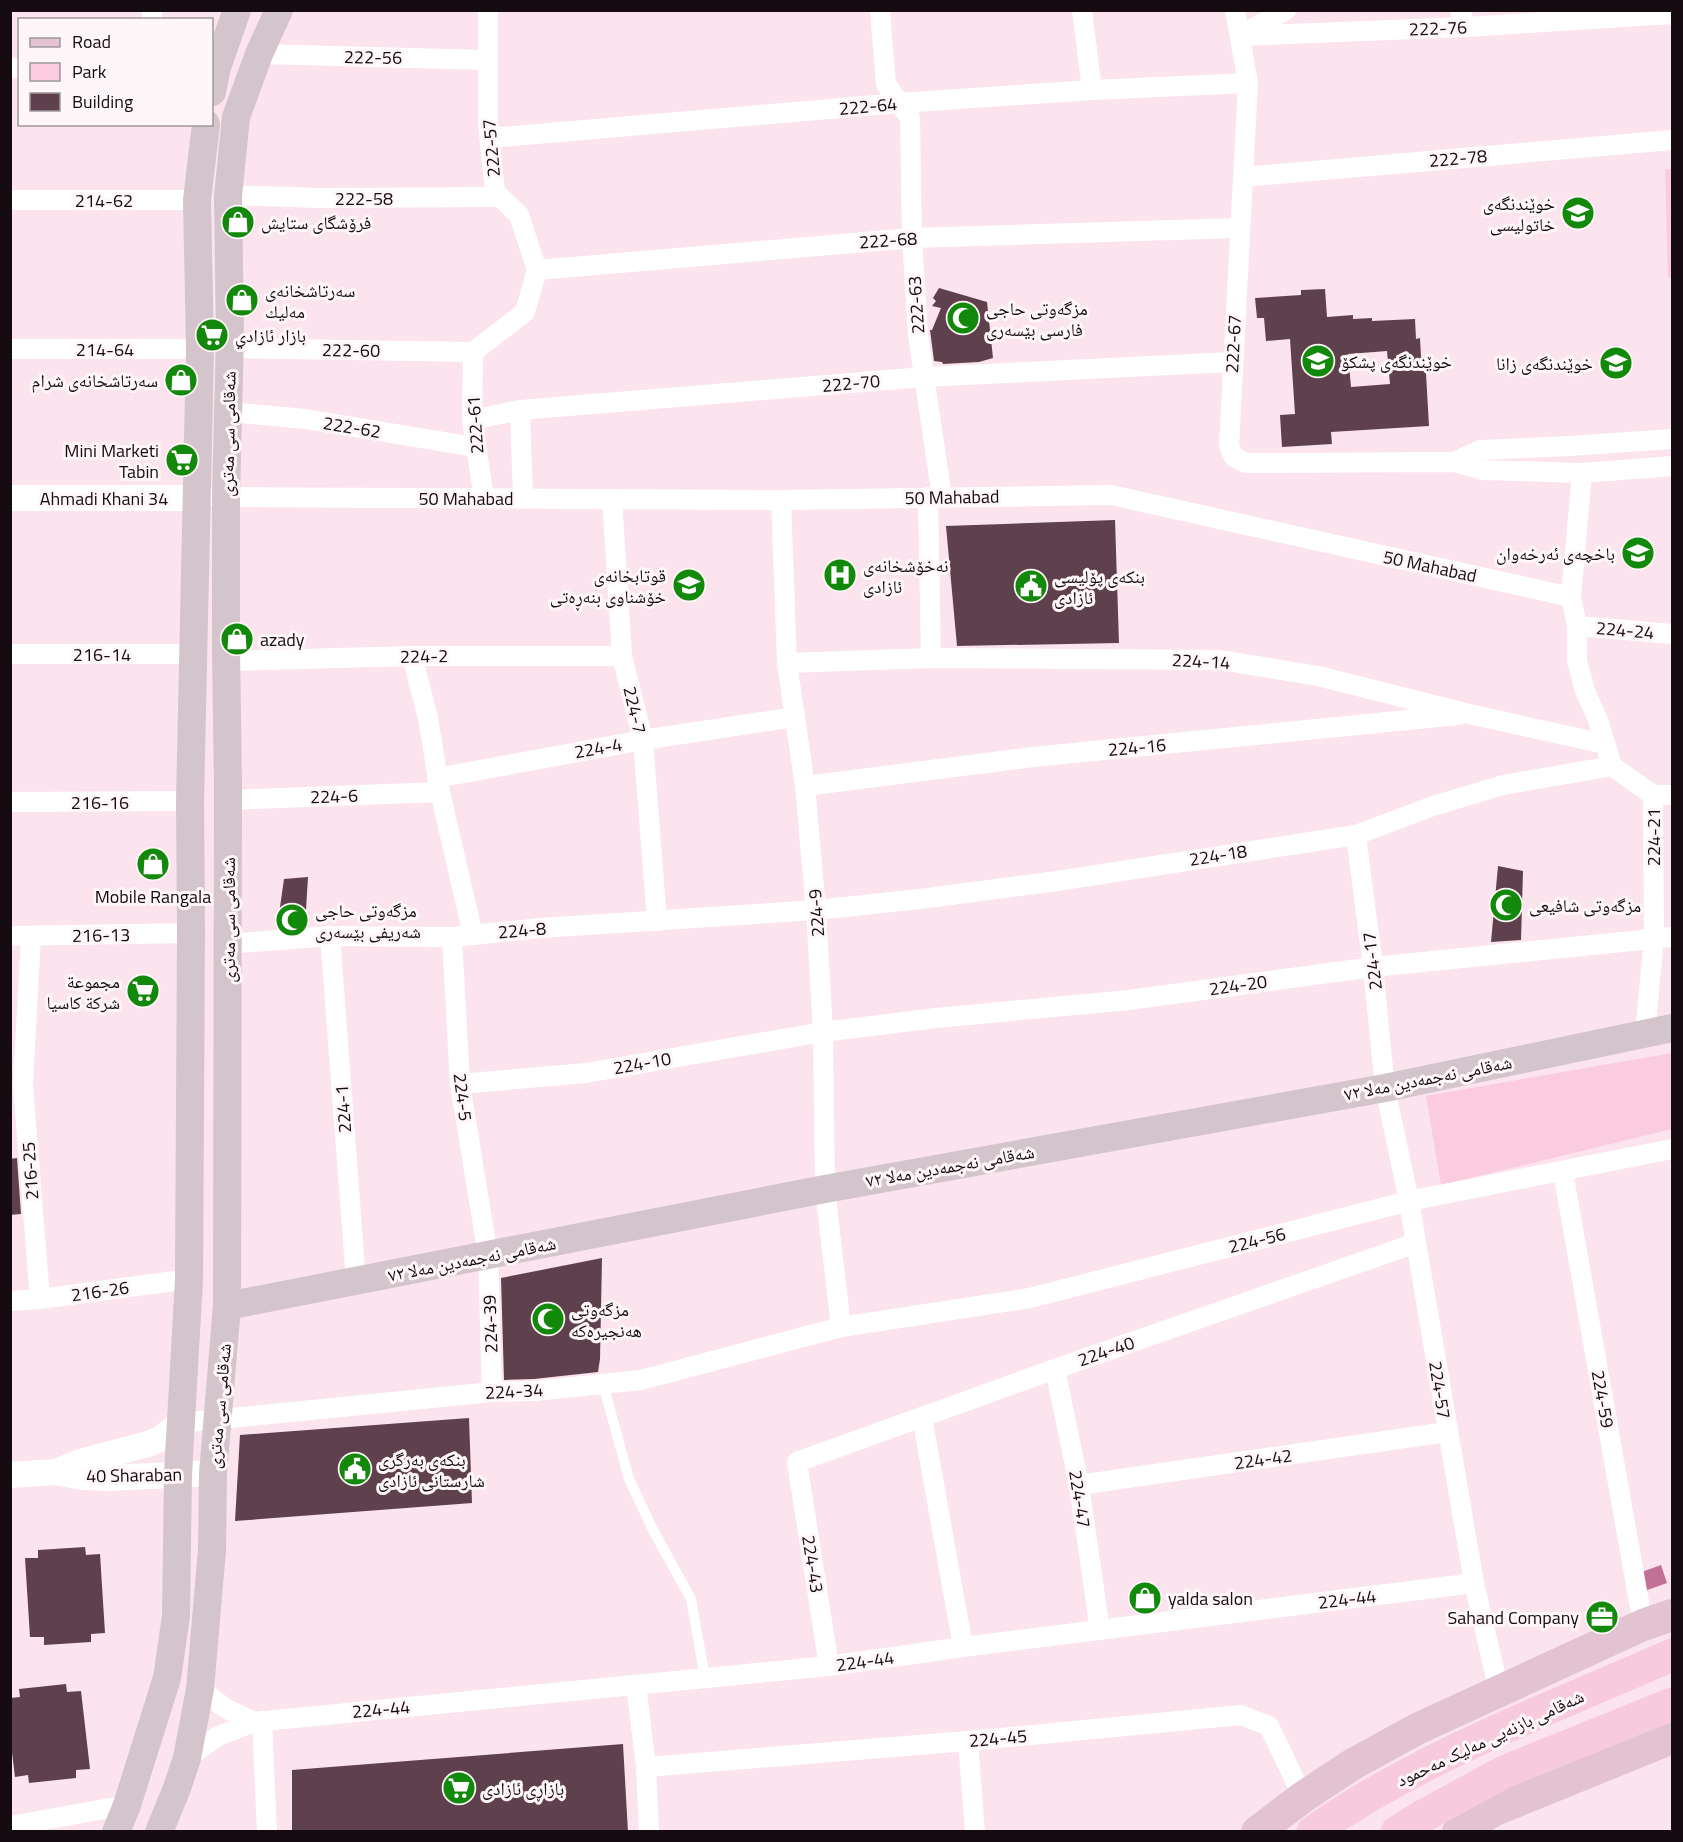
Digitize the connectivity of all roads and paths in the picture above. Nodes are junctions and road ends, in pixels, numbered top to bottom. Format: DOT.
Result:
graph roads {
  1 [pos="237,10"];
  2 [pos="279,10"];
  3 [pos="488,10"];
  4 [pos="880,10"];
  5 [pos="1082,10"];
  6 [pos="1235,10"];
  7 [pos="1286,10"];
  8 [pos="1568,10"];
  9 [pos="1672,14"];
  10 [pos="1463,19"];
  11 [pos="1543,22"];
  12 [pos="1240,36"];
  13 [pos="259,54"];
  14 [pos="487,60"];
  15 [pos="213,75"];
  16 [pos="1248,83"];
  17 [pos="1092,90"];
  18 [pos="899,103"];
  19 [pos="206,126"];
  20 [pos="489,138"];
  21 [pos="1672,140"];
  22 [pos="1244,177"];
  23 [pos="228,195"];
  24 [pos="500,197"];
  25 [pos="10,200"];
  26 [pos="197,200"];
  27 [pos="1240,228"];
  28 [pos="912,238"];
  29 [pos="537,270"];
  30 [pos="230,348"];
  31 [pos="10,349"];
  32 [pos="201,349"];
  33 [pos="472,352"];
  34 [pos="1232,363"];
  35 [pos="924,377"];
  36 [pos="520,410"];
  37 [pos="229,412"];
  38 [pos="472,420"];
  39 [pos="1672,439"];
  40 [pos="475,447"];
  41 [pos="1454,462"];
  42 [pos="1672,466"];
  43 [pos="1582,473"];
  44 [pos="226,496"];
  45 [pos="935,497"];
  46 [pos="10,498"];
  47 [pos="198,498"];
  48 [pos="484,498"];
  49 [pos="523,498"];
  50 [pos="612,499"];
  51 [pos="781,500"];
  52 [pos="1571,597"];
  53 [pos="1577,626"];
  54 [pos="1672,634"];
  55 [pos="10,654"];
  56 [pos="194,654"];
  57 [pos="412,656"];
  58 [pos="622,656"];
  59 [pos="931,658"];
  60 [pos="226,661"];
  61 [pos="787,663"];
  62 [pos="1469,714"];
  63 [pos="795,717"];
  64 [pos="642,740"];
  65 [pos="1605,744"];
  66 [pos="1612,766"];
  67 [pos="438,785"];
  68 [pos="805,786"];
  69 [pos="1663,795"];
  70 [pos="228,800"];
  71 [pos="190,801"];
  72 [pos="10,802"];
  73 [pos="1356,835"];
  74 [pos="816,910"];
  75 [pos="657,921"];
  76 [pos="191,933"];
  77 [pos="472,935"];
  78 [pos="10,936"];
  79 [pos="31,936"];
  80 [pos="330,936"];
  81 [pos="452,937"];
  82 [pos="1663,938"];
  83 [pos="227,944"];
  84 [pos="1373,967"];
  85 [pos="1672,1028"];
  86 [pos="823,1032"];
  87 [pos="1645,1033"];
  88 [pos="460,1084"];
  89 [pos="17,1085"];
  90 [pos="1385,1088"];
  91 [pos="1672,1149"];
  92 [pos="1563,1172"];
  93 [pos="825,1189"];
  94 [pos="1409,1202"];
  95 [pos="1416,1243"];
  96 [pos="488,1256"];
  97 [pos="189,1279"];
  98 [pos="356,1281"];
  99 [pos="40,1299"];
  100 [pos="10,1301"];
  101 [pos="227,1306"];
  102 [pos="841,1327"];
  103 [pos="1055,1369"];
  104 [pos="603,1384"];
  105 [pos="492,1392"];
  106 [pos="922,1417"];
  107 [pos="217,1419"];
  108 [pos="181,1423"];
  109 [pos="1447,1432"];
  110 [pos="797,1462"];
  111 [pos="56,1472"];
  112 [pos="213,1473"];
  113 [pos="178,1474"];
  114 [pos="10,1475"];
  115 [pos="1079,1485"];
  116 [pos="1474,1583"];
  117 [pos="1672,1615"];
  118 [pos="1643,1626"];
  119 [pos="1100,1630"];
  120 [pos="963,1647"];
  121 [pos="1672,1655"];
  122 [pos="829,1666"];
  123 [pos="705,1678"];
  124 [pos="636,1685"];
  125 [pos="200,1689"];
  126 [pos="1499,1691"];
  127 [pos="1672,1704"];
  128 [pos="258,1721"];
  129 [pos="1672,1738"];
  130 [pos="968,1742"];
  131 [pos="187,1758"];
  132 [pos="646,1767"];
  133 [pos="1303,1797"];
  134 [pos="127,1805"];
  135 [pos="10,1826"];
  136 [pos="116,1832"];
  137 [pos="159,1832"];
  138 [pos="267,1832"];
  139 [pos="649,1832"];
  140 [pos="975,1832"];
  141 [pos="1257,1832"];
  142 [pos="1313,1832"];
  143 [pos="1397,1832"];
  144 [pos="1458,1832"];
  1 -- 15 [label="main road"];
  2 -- 13 [label="main road, شەقامی سی مەتری"];
  3 -- 14 [label="street, 222-57"];
  4 -- 18 [label="street, 222-63"];
  5 -- 17 [label="street"];
  6 -- 12 [label="street, 222-67"];
  7 -- 12 [label="street"];
  8 -- 11 [label="street"];
  9 -- 11 [label="street, 222-76"];
  10 -- 11 [label="street, 222-76"];
  10 -- 12 [label="street, 222-76"];
  12 -- 16 [label="street, 222-67"];
  13 -- 14 [label="street, 222-56"];
  13 -- 23 [label="main road, شەقامی سی مەتری"];
  14 -- 20 [label="street, 222-57"];
  16 -- 17 [label="street, 222-64"];
  16 -- 22 [label="street, 222-67"];
  17 -- 18 [label="street, 222-64"];
  18 -- 20 [label="street, 222-64"];
  18 -- 28 [label="street, 222-63"];
  19 -- 26 [label="main road, شەقامی سی مەتری"];
  20 -- 24 [label="street, 222-57"];
  21 -- 22 [label="street, 222-78"];
  22 -- 27 [label="street, 222-67"];
  23 -- 24 [label="street, 222-58"];
  23 -- 30 [label="main road, شەقامی سی مەتری"];
  24 -- 29 [label="street, 222-57"];
  25 -- 26 [label="street, 214-62"];
  26 -- 32 [label="main road, شەقامی سی مەتری"];
  27 -- 28 [label="street, 222-68"];
  27 -- 34 [label="street, 222-67"];
  28 -- 29 [label="street, 222-68"];
  28 -- 35 [label="street, 222-63"];
  29 -- 33 [label="street"];
  30 -- 33 [label="street, 222-60"];
  30 -- 37 [label="main road, شەقامی سی مەتری"];
  31 -- 32 [label="street, 214-64"];
  32 -- 47 [label="main road, شەقامی سی مەتری"];
  33 -- 38 [label="street, 222-61"];
  34 -- 35 [label="street, 222-70"];
  34 -- 41 [label="street, 222-67"];
  35 -- 36 [label="street, 222-70"];
  35 -- 45 [label="street, 222-63"];
  36 -- 38 [label="street, 222-70"];
  36 -- 49 [label="street"];
  37 -- 40 [label="street, 222-62"];
  37 -- 44 [label="main road, شەقامی سی مەتری"];
  38 -- 40 [label="street, 222-61"];
  39 -- 41 [label="street"];
  40 -- 48 [label="street, 222-61"];
  41 -- 43 [label="street"];
  42 -- 43 [label="street"];
  43 -- 52 [label="street"];
  44 -- 47 [label="street, 50 Mahabad"];
  44 -- 48 [label="street, 50 Mahabad"];
  44 -- 60 [label="main road, شەقامی سی مەتری"];
  45 -- 51 [label="street, 50 Mahabad"];
  45 -- 52 [label="street, 50 Mahabad"];
  45 -- 59 [label="street, 222-63"];
  46 -- 47 [label="street, Ahmadi Khani 34"];
  47 -- 56 [label="main road, شەقامی سی مەتری"];
  48 -- 49 [label="street, 50 Mahabad"];
  49 -- 50 [label="street, 50 Mahabad"];
  50 -- 51 [label="street, 50 Mahabad"];
  50 -- 58 [label="street, 224-7"];
  51 -- 61 [label="street, 224-9"];
  52 -- 53 [label="street"];
  53 -- 54 [label="street, 224-24"];
  53 -- 65 [label="street"];
  55 -- 56 [label="street, 216-14"];
  56 -- 71 [label="main road, شەقامی سی مەتری"];
  57 -- 58 [label="street, 224-2"];
  57 -- 60 [label="street, 224-2"];
  57 -- 67 [label="street"];
  58 -- 64 [label="street, 224-7"];
  59 -- 61 [label="street, 224-14"];
  59 -- 62 [label="street, 224-14"];
  60 -- 70 [label="main road, شەقامی سی مەتری"];
  61 -- 63 [label="street, 224-9"];
  62 -- 65 [label="street, 224-14"];
  62 -- 68 [label="street, 224-16"];
  63 -- 64 [label="street, 224-4"];
  63 -- 68 [label="street, 224-9"];
  64 -- 67 [label="street, 224-4"];
  64 -- 75 [label="street, 224-7"];
  65 -- 66 [label="street"];
  66 -- 69 [label="street, 224-21"];
  66 -- 73 [label="street, 224-18"];
  67 -- 70 [label="street, 224-6"];
  67 -- 77 [label="street"];
  68 -- 74 [label="street, 224-9"];
  69 -- 82 [label="street, 224-21"];
  70 -- 83 [label="main road, شەقامی سی مەتری"];
  71 -- 72 [label="street, 216-16"];
  71 -- 76 [label="main road, شەقامی سی مەتری"];
  73 -- 74 [label="street, 224-18"];
  73 -- 84 [label="street, 224-17"];
  74 -- 75 [label="street, 224-8"];
  74 -- 86 [label="street, 224-9"];
  75 -- 77 [label="street, 224-8"];
  76 -- 79 [label="street, 216-13"];
  76 -- 97 [label="main road, شەقامی سی مەتری"];
  77 -- 81 [label="street, 224-8"];
  78 -- 79 [label="street, 216-13"];
  79 -- 89 [label="street, 216-25"];
  80 -- 81 [label="street, 224-8"];
  80 -- 83 [label="street, 224-8"];
  80 -- 98 [label="street, 224-1"];
  81 -- 88 [label="street, 224-5"];
  82 -- 84 [label="street, 224-20"];
  82 -- 87 [label="street, 224-21"];
  83 -- 101 [label="main road, شەقامی سی مەتری"];
  84 -- 86 [label="street, 224-20"];
  84 -- 90 [label="street, 224-17"];
  85 -- 87 [label="main road, شەقامی نەجمەدین مەلا ٧٢"];
  86 -- 88 [label="street, 224-10"];
  86 -- 93 [label="street, 224-9"];
  87 -- 90 [label="main road, شەقامی نەجمەدین مەلا ٧٢"];
  88 -- 96 [label="street, 224-5"];
  89 -- 99 [label="street, 216-25"];
  90 -- 93 [label="main road, شەقامی نەجمەدین مەلا ٧٢"];
  90 -- 94 [label="street, 224-57"];
  91 -- 92 [label="street, 224-56"];
  92 -- 94 [label="street, 224-56"];
  92 -- 118 [label="street, 224-59"];
  93 -- 96 [label="main road, شەقامی نەجمەدین مەلا ٧٢"];
  93 -- 102 [label="street, 224-9"];
  94 -- 95 [label="street, 224-57"];
  94 -- 102 [label="street, 224-56"];
  95 -- 103 [label="street, 224-40"];
  95 -- 109 [label="street, 224-57"];
  96 -- 98 [label="main road, شەقامی نەجمەدین مەلا ٧٢"];
  96 -- 105 [label="street, 224-39"];
  97 -- 99 [label="street, 216-26"];
  97 -- 108 [label="main road, شەقامی سی مەتری"];
  98 -- 101 [label="main road, شەقامی نەجمەدین مەلا ٧٢"];
  99 -- 100 [label="street, 216-26"];
  101 -- 107 [label="main road, شەقامی سی مەتری"];
  102 -- 104 [label="street, 224-34"];
  103 -- 106 [label="street, 224-40"];
  103 -- 115 [label="street, 224-47"];
  104 -- 105 [label="street, 224-34"];
  104 -- 123 [label="lane"];
  105 -- 107 [label="street, 224-34"];
  106 -- 110 [label="street, 224-40"];
  106 -- 120 [label="street"];
  107 -- 108 [label="street, 224-34"];
  107 -- 112 [label="main road, شەقامی سی مەتری"];
  108 -- 111 [label="street, 40 Sharaban"];
  108 -- 113 [label="main road, شەقامی سی مەتری"];
  109 -- 115 [label="street, 224-42"];
  109 -- 116 [label="street, 224-57"];
  110 -- 122 [label="street, 224-43"];
  111 -- 113 [label="street, 40 Sharaban"];
  111 -- 114 [label="street, 40 Sharaban"];
  112 -- 113 [label="street, 40 Sharaban"];
  112 -- 125 [label="main road, شەقامی سی مەتری"];
  113 -- 134 [label="main road, شەقامی سی مەتری"];
  115 -- 119 [label="street, 224-47"];
  116 -- 119 [label="street, 224-44"];
  116 -- 126 [label="street, 224-57"];
  117 -- 118 [label="main road"];
  118 -- 126 [label="main road"];
  119 -- 120 [label="street, 224-44"];
  120 -- 122 [label="street, 224-44"];
  121 -- 142 [label="highway, شەقامی بازنەیی مەلیک مەحمود"];
  122 -- 123 [label="street, 224-44"];
  123 -- 124 [label="street, 224-44"];
  124 -- 128 [label="street, 224-44"];
  124 -- 132 [label="street"];
  125 -- 128 [label="street"];
  125 -- 131 [label="main road, شەقامی سی مەتری"];
  126 -- 133 [label="main road"];
  127 -- 143 [label="highway, شەقامی بازنەیی مەلیک مەحمود"];
  128 -- 131 [label="street, 224-44"];
  128 -- 138 [label="street"];
  129 -- 144 [label="main road"];
  130 -- 132 [label="street, 224-45"];
  130 -- 133 [label="street, 224-45"];
  130 -- 140 [label="street"];
  131 -- 137 [label="main road, شەقامی سی مەتری"];
  132 -- 139 [label="street"];
  133 -- 141 [label="main road"];
  134 -- 135 [label="street"];
  134 -- 136 [label="main road, شەقامی سی مەتری"];
}
